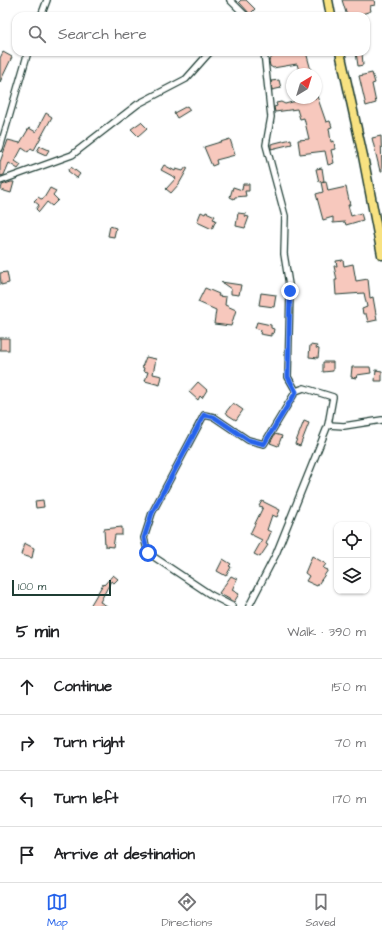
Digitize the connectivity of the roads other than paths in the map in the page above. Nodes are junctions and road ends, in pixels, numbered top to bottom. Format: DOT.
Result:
graph roads {
  1 [pos="47,0"];
  2 [pos="230,0"];
  3 [pos="328,0"];
  4 [pos="42,12"];
  5 [pos="242,12"];
  6 [pos="330,12"];
  7 [pos="27,56"];
  8 [pos="206,56"];
  9 [pos="264,56"];
  10 [pos="341,56"];
  11 [pos="0,148"];
  12 [pos="0,181"];
  13 [pos="382,255"];
  14 [pos="296,392"];
  15 [pos="382,420"];
  16 [pos="328,425"];
  17 [pos="232,606"];
  18 [pos="249,606"];
  1 -- 4 [label="street"];
  2 -- 5 [label="street"];
  3 -- 6 [label="main road"];
  7 -- 11 [label="street"];
  8 -- 12 [label="street"];
  9 -- 14 [label="street"];
  10 -- 13 [label="main road"];
  14 -- 16 [label="street"];
  14 -- 17 [label="street"];
  15 -- 16 [label="street"];
  16 -- 18 [label="street"];
}
